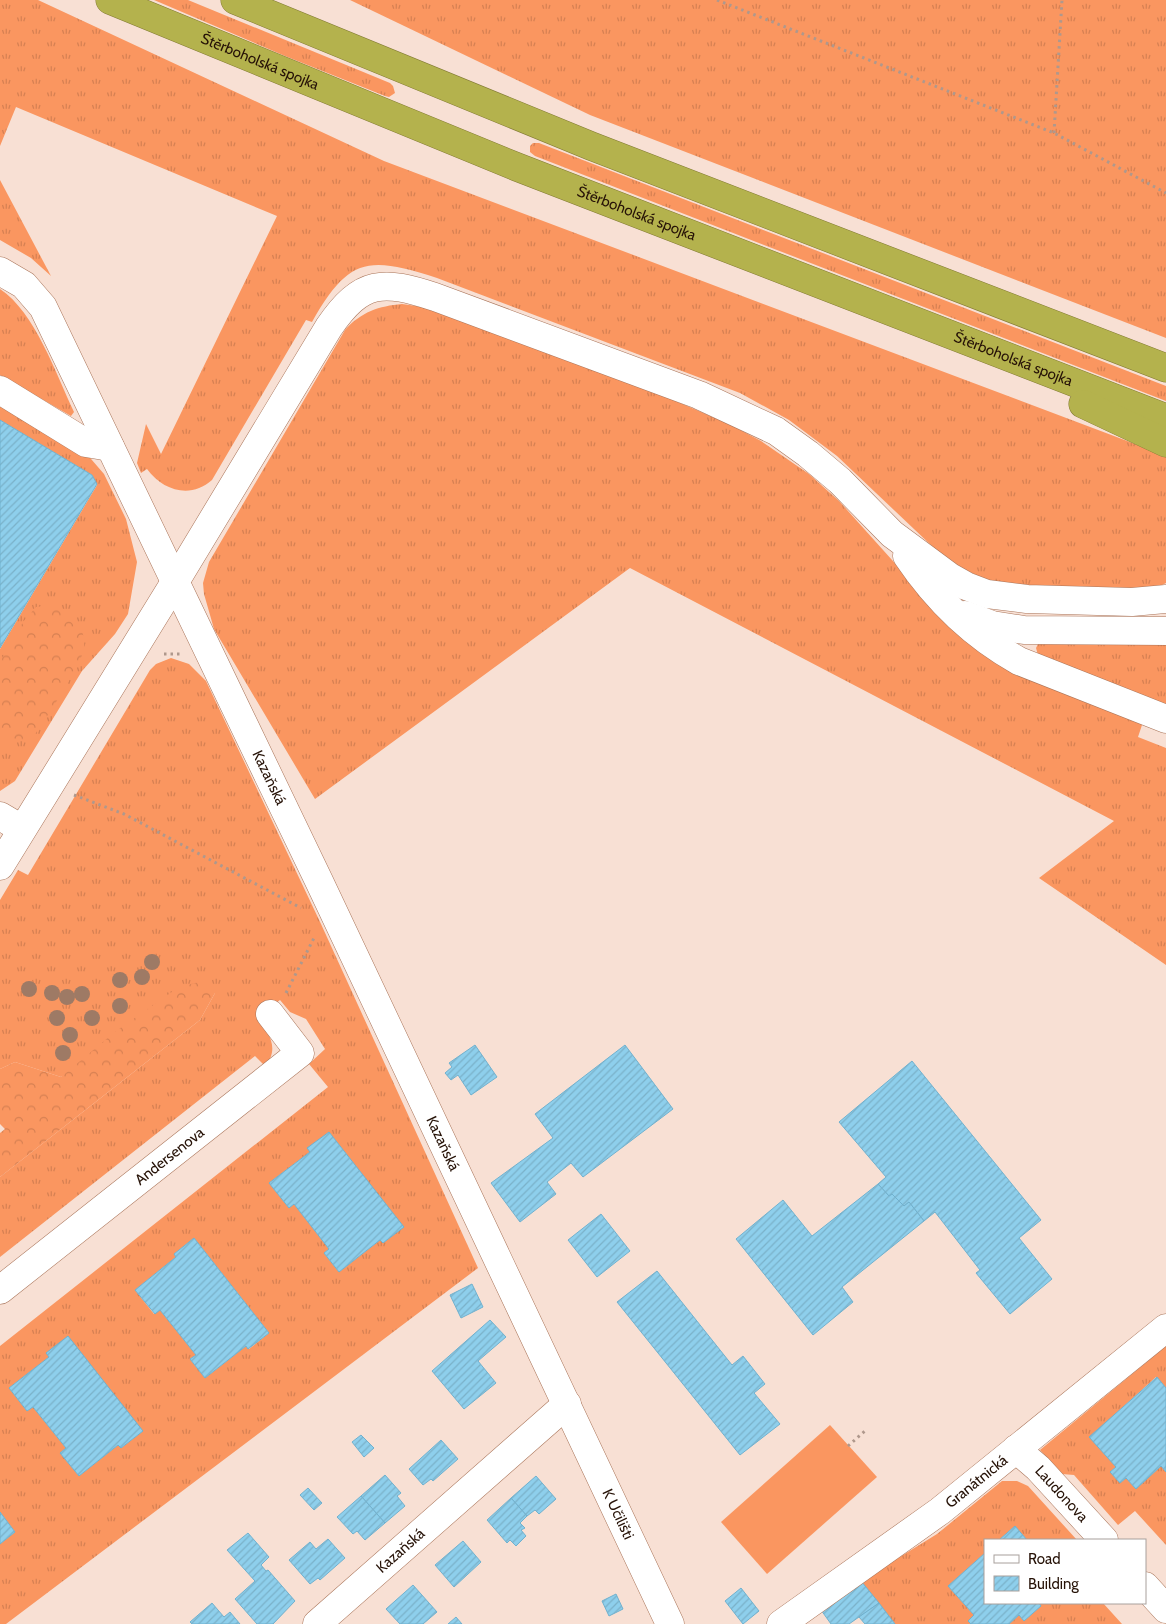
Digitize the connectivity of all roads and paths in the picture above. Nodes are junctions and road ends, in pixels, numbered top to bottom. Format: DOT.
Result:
graph roads {
  1 [pos="110,0"];
  2 [pos="235,0"];
  3 [pos="717,0"];
  4 [pos="1062,0"];
  5 [pos="1054,132"];
  6 [pos="1166,193"];
  7 [pos="0,271"];
  8 [pos="855,298"];
  9 [pos="1166,368"];
  10 [pos="0,390"];
  11 [pos="1166,418"];
  12 [pos="105,437"];
  13 [pos="1166,443"];
  14 [pos="892,534"];
  15 [pos="176,582"];
  16 [pos="1166,599"];
  17 [pos="943,600"];
  18 [pos="1166,631"];
  19 [pos="162,654"];
  20 [pos="185,656"];
  21 [pos="1166,719"];
  22 [pos="70,794"];
  23 [pos="11,822"];
  24 [pos="0,866"];
  25 [pos="306,911"];
  26 [pos="319,929"];
  27 [pos="270,1014"];
  28 [pos="0,1290"];
  29 [pos="1166,1328"];
  30 [pos="567,1404"];
  31 [pos="866,1430"];
  32 [pos="848,1446"];
  33 [pos="1016,1449"];
  34 [pos="1103,1539"];
  35 [pos="1146,1587"];
  36 [pos="1166,1609"];
  37 [pos="317,1624"];
  38 [pos="670,1624"];
  39 [pos="781,1624"];
  1 -- 8 [label="highway, Štěrboholská spojka"];
  2 -- 9 [label="highway"];
  3 -- 5 [label="path"];
  4 -- 5 [label="path"];
  5 -- 6 [label="path"];
  7 -- 12 [label="street, Kazaňská"];
  8 -- 11 [label="highway, Štěrboholská spojka"];
  8 -- 13 [label="highway"];
  10 -- 12 [label="street"];
  12 -- 15 [label="street, Kazaňská"];
  14 -- 15 [label="street"];
  14 -- 16 [label="street"];
  14 -- 17 [label="street"];
  15 -- 23 [label="street"];
  15 -- 30 [label="street, Kazaňská"];
  17 -- 18 [label="street"];
  17 -- 21 [label="street"];
  19 -- 20 [label="path"];
  22 -- 25 [label="path"];
  23 -- 24 [label="street"];
  26 -- 27 [label="path"];
  27 -- 28 [label="street, Andersenova"];
  29 -- 33 [label="street, Granátnická"];
  30 -- 37 [label="street, Kazaňská"];
  30 -- 38 [label="street, K Učilišti"];
  31 -- 32 [label="path"];
  33 -- 34 [label="street, Laudonova"];
  33 -- 39 [label="street, Granátnická"];
  35 -- 36 [label="street"];
}
